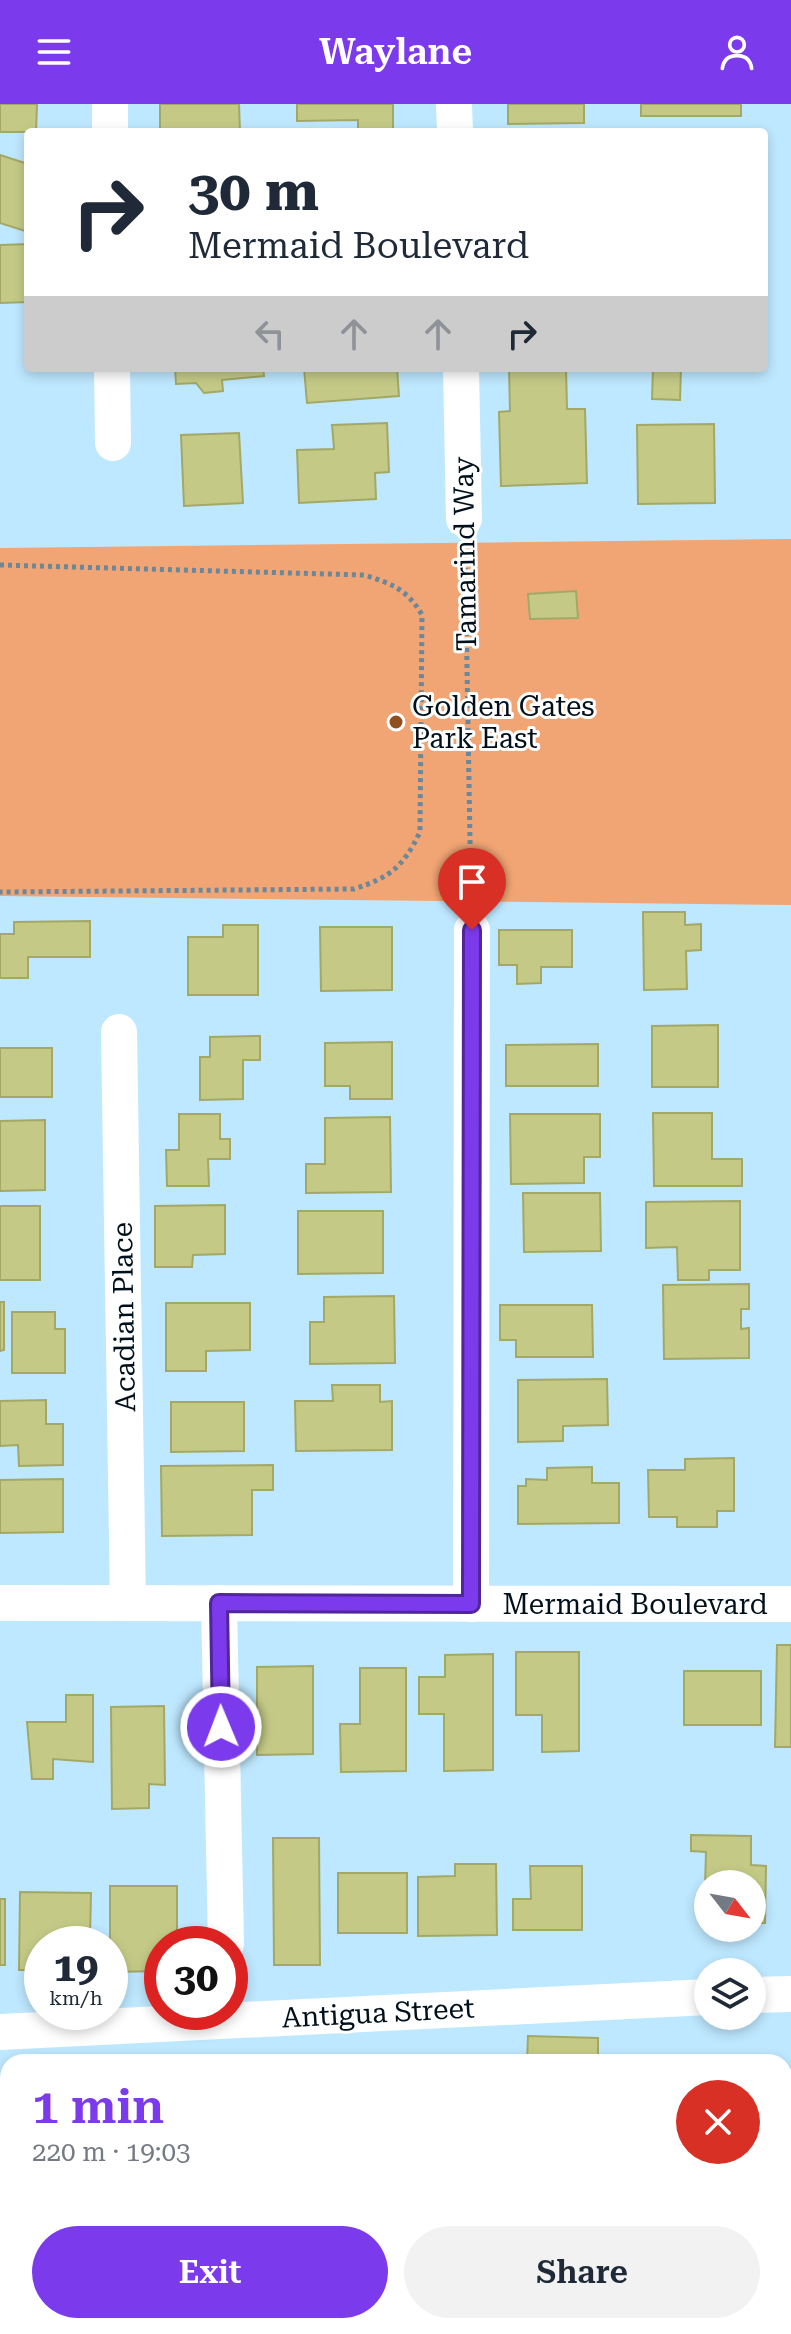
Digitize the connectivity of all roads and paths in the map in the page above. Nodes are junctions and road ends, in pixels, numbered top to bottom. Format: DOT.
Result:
graph roads {
  1 [pos="110,104"];
  2 [pos="454,104"];
  3 [pos="110,128"];
  4 [pos="455,128"];
  5 [pos="112,372"];
  6 [pos="461,372"];
  7 [pos="113,443"];
  8 [pos="464,519"];
  9 [pos="0,565"];
  10 [pos="0,892"];
  11 [pos="472,930"];
  12 [pos="119,1032"];
  13 [pos="0,1603"];
  14 [pos="128,1603"];
  15 [pos="219,1603"];
  16 [pos="471,1604"];
  17 [pos="791,1604"];
  18 [pos="226,1926"];
  19 [pos="791,1994"];
  20 [pos="766,1995"];
  21 [pos="694,1998"];
  22 [pos="248,2015"];
  23 [pos="144,2022"];
  24 [pos="0,2032"];
  1 -- 3 [label="street"];
  2 -- 4 [label="street"];
  5 -- 7 [label="street"];
  6 -- 8 [label="street, Tamarind Way"];
  8 -- 11 [label="path, Tamarind Way"];
  9 -- 10 [label="path"];
  11 -- 16 [label="street"];
  12 -- 14 [label="street, Acadian Place"];
  13 -- 14 [label="street, Mermaid Boulevard"];
  14 -- 15 [label="street, Mermaid Boulevard"];
  15 -- 16 [label="street, Mermaid Boulevard"];
  15 -- 18 [label="street"];
  16 -- 17 [label="street, Mermaid Boulevard"];
  19 -- 20 [label="street"];
  21 -- 22 [label="street, Antigua Street"];
  23 -- 24 [label="street, Antigua Street"];
}
